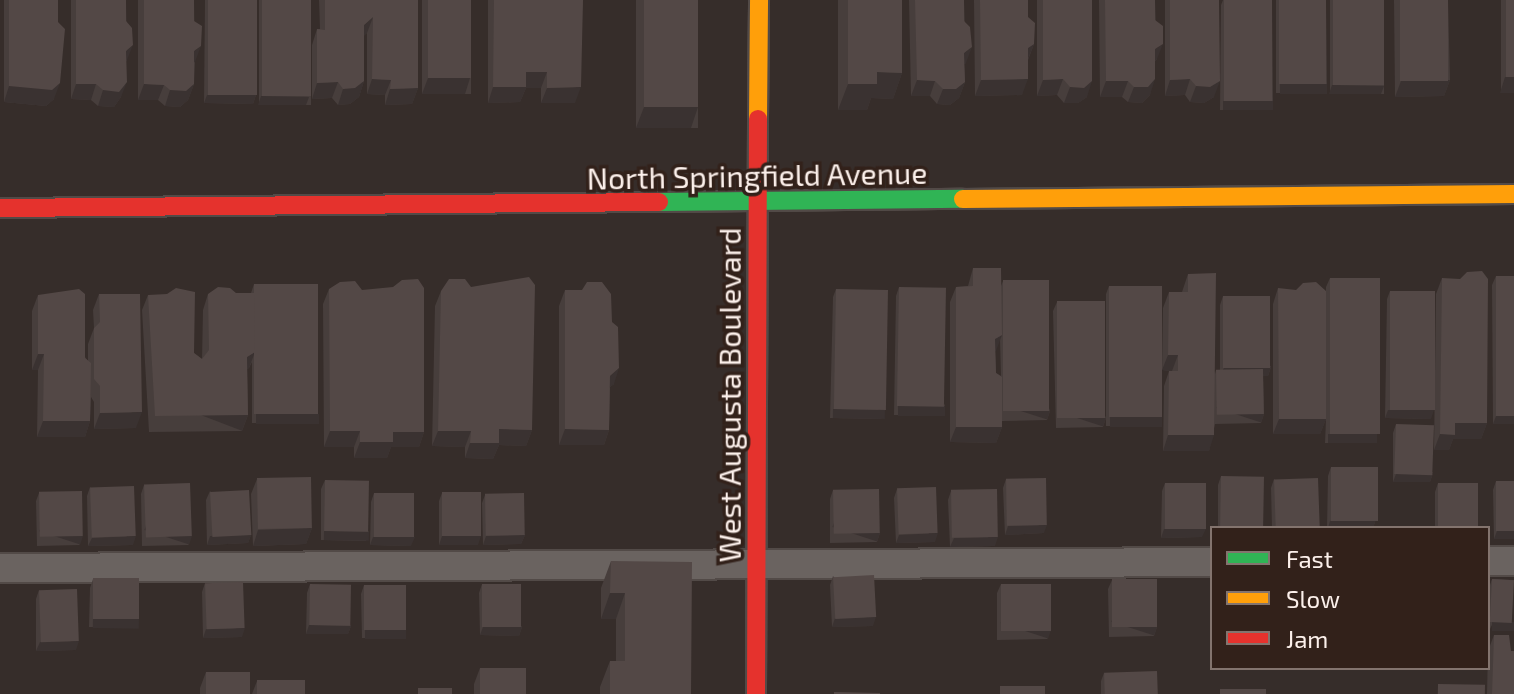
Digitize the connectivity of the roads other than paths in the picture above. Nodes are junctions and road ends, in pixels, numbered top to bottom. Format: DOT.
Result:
graph roads {
  1 [pos="759,0"];
  2 [pos="1514,194"];
  3 [pos="759,204"];
  4 [pos="0,208"];
  5 [pos="1490,561"];
  6 [pos="1514,561"];
  7 [pos="1210,562"];
  8 [pos="756,564"];
  9 [pos="0,568"];
  10 [pos="756,694"];
  1 -- 3 [label="street, West Augusta Boulevard"];
  2 -- 3 [label="street, North Springfield Avenue"];
  3 -- 4 [label="street, North Springfield Avenue"];
  3 -- 8 [label="street, West Augusta Boulevard"];
  5 -- 6 [label="lane"];
  7 -- 8 [label="lane"];
  8 -- 9 [label="lane"];
  8 -- 10 [label="street, West Augusta Boulevard"];
}
